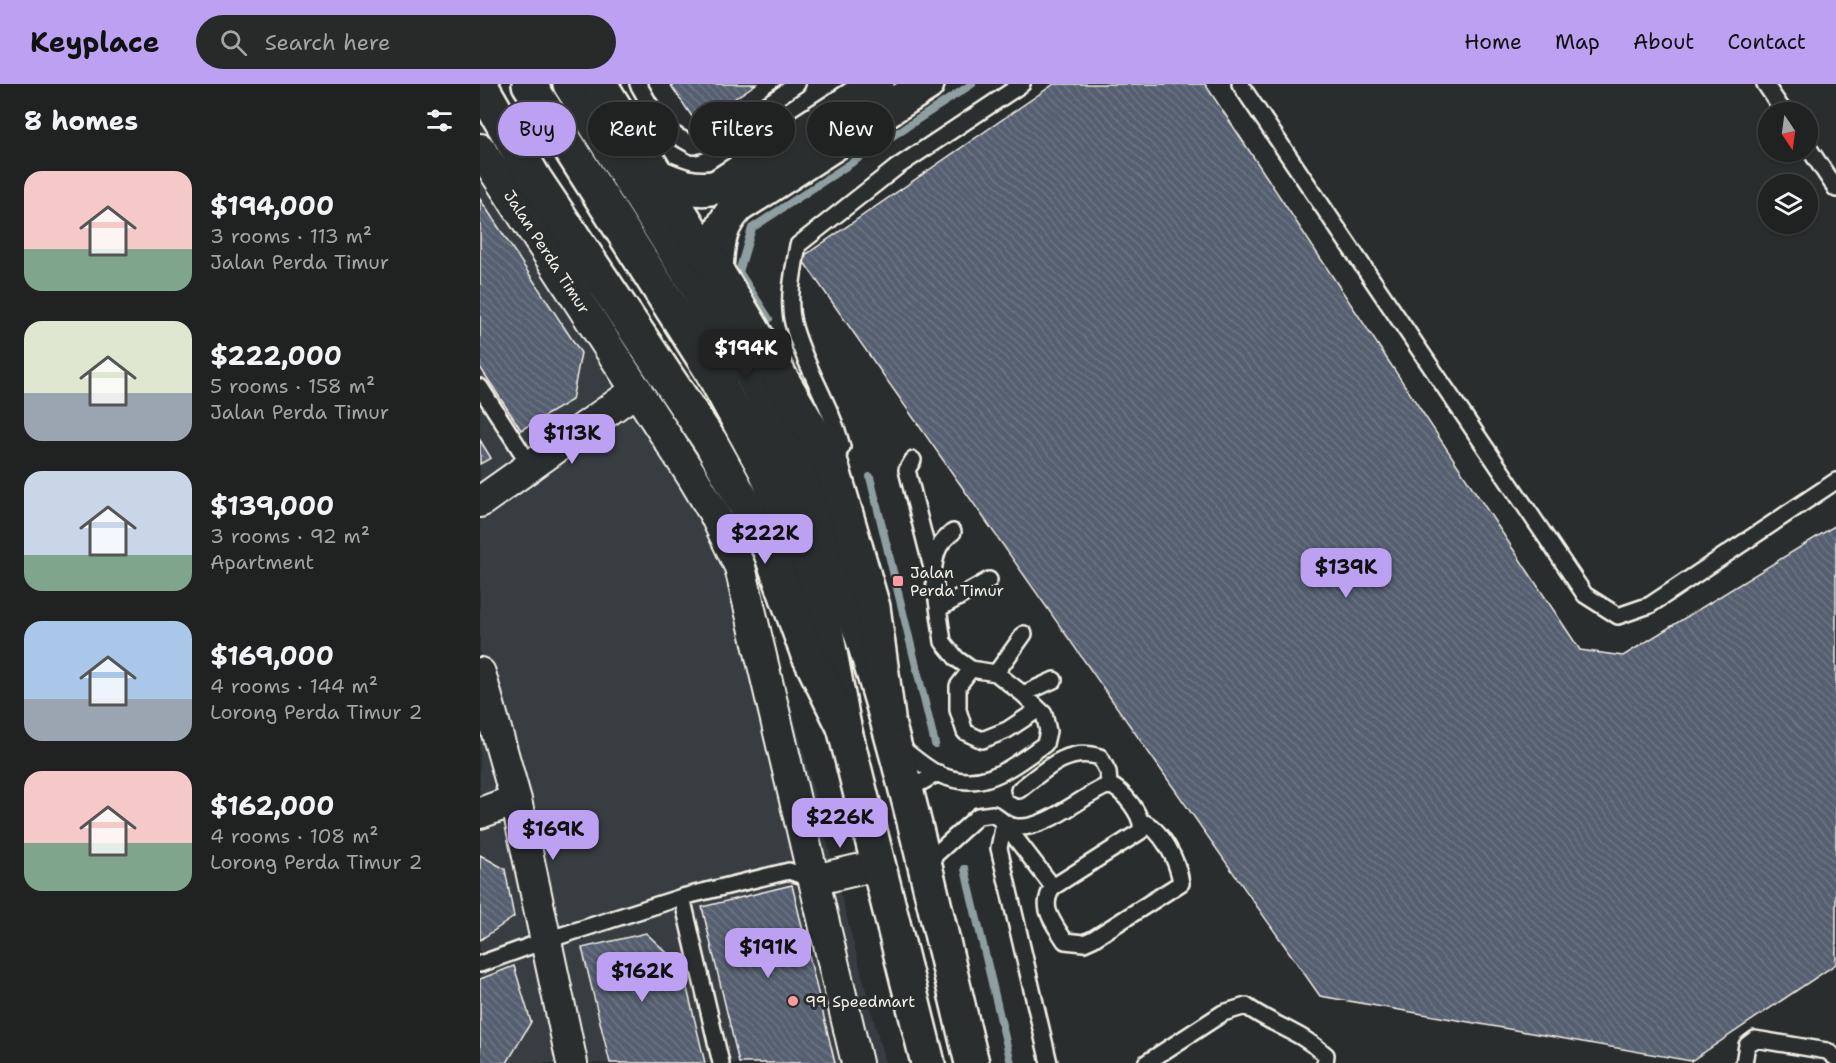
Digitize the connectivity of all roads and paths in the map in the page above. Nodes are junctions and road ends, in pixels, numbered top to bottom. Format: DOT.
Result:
graph roads {
  1 [pos="480,84"];
  2 [pos="529,84"];
  3 [pos="570,84"];
  4 [pos="600,84"];
  5 [pos="638,84"];
  6 [pos="797,84"];
  7 [pos="877,84"];
  8 [pos="927,84"];
  9 [pos="1022,84"];
  10 [pos="1240,84"];
  11 [pos="1765,84"];
  12 [pos="1777,102"];
  13 [pos="480,149"];
  14 [pos="1818,162"];
  15 [pos="657,176"];
  16 [pos="1836,189"];
  17 [pos="716,270"];
  18 [pos="480,387"];
  19 [pos="637,390"];
  20 [pos="913,460"];
  21 [pos="831,463"];
  22 [pos="530,465"];
  23 [pos="1836,481"];
  24 [pos="480,502"];
  25 [pos="953,532"];
  26 [pos="933,572"];
  27 [pos="990,580"];
  28 [pos="940,608"];
  29 [pos="1024,634"];
  30 [pos="971,669"];
  31 [pos="480,673"];
  32 [pos="996,674"];
  33 [pos="1054,680"];
  34 [pos="1023,694"];
  35 [pos="1035,706"];
  36 [pos="844,727"];
  37 [pos="891,731"];
  38 [pos="938,774"];
  39 [pos="1110,784"];
  40 [pos="1019,790"];
  41 [pos="906,791"];
  42 [pos="516,800"];
  43 [pos="480,813"];
  44 [pos="1141,821"];
  45 [pos="1004,823"];
  46 [pos="915,830"];
  47 [pos="951,839"];
  48 [pos="878,865"];
  49 [pos="924,865"];
  50 [pos="814,880"];
  51 [pos="1053,887"];
  52 [pos="682,897"];
  53 [pos="544,940"];
  54 [pos="480,964"];
  55 [pos="1836,1058"];
  56 [pos="572,1063"];
  57 [pos="721,1063"];
  58 [pos="857,1063"];
  59 [pos="928,1063"];
  60 [pos="972,1063"];
  61 [pos="1049,1063"];
  62 [pos="1146,1063"];
  63 [pos="1325,1063"];
  64 [pos="1744,1063"];
  1 -- 36 [label="street"];
  2 -- 36 [label="street"];
  3 -- 37 [label="street"];
  4 -- 15 [label="street"];
  5 -- 6 [label="lane"];
  7 -- 15 [label="street"];
  8 -- 17 [label="street"];
  9 -- 21 [label="lane"];
  10 -- 23 [label="lane"];
  11 -- 12 [label="lane"];
  13 -- 19 [label="street, Jalan Perda Timur"];
  14 -- 16 [label="lane"];
  15 -- 17 [label="street"];
  17 -- 21 [label="street"];
  18 -- 22 [label="lane"];
  19 -- 22 [label="street"];
  19 -- 50 [label="street, Jalan Perda Timur"];
  20 -- 26 [label="lane"];
  21 -- 37 [label="street"];
  22 -- 24 [label="street"];
  25 -- 26 [label="lane"];
  26 -- 28 [label="lane"];
  27 -- 28 [label="lane"];
  28 -- 30 [label="lane"];
  29 -- 32 [label="lane"];
  30 -- 32 [label="lane"];
  30 -- 35 [label="lane"];
  31 -- 42 [label="street"];
  32 -- 34 [label="lane"];
  33 -- 34 [label="lane"];
  34 -- 35 [label="lane"];
  35 -- 38 [label="lane"];
  36 -- 48 [label="street"];
  37 -- 38 [label="lane"];
  37 -- 41 [label="street"];
  38 -- 41 [label="lane"];
  39 -- 40 [label="lane"];
  39 -- 44 [label="lane"];
  39 -- 45 [label="lane"];
  41 -- 46 [label="street"];
  42 -- 43 [label="street"];
  42 -- 53 [label="street"];
  44 -- 51 [label="lane"];
  44 -- 51 [label="lane"];
  45 -- 47 [label="lane"];
  45 -- 51 [label="lane"];
  45 -- 61 [label="lane"];
  46 -- 47 [label="lane"];
  46 -- 49 [label="street"];
  47 -- 49 [label="lane"];
  48 -- 50 [label="street"];
  48 -- 59 [label="street"];
  49 -- 60 [label="street"];
  50 -- 52 [label="lane"];
  50 -- 58 [label="street, Jalan Perda Timur"];
  52 -- 53 [label="lane"];
  52 -- 57 [label="lane"];
  53 -- 54 [label="lane"];
  53 -- 56 [label="street"];
  55 -- 64 [label="lane"];
  62 -- 63 [label="lane"];
}
